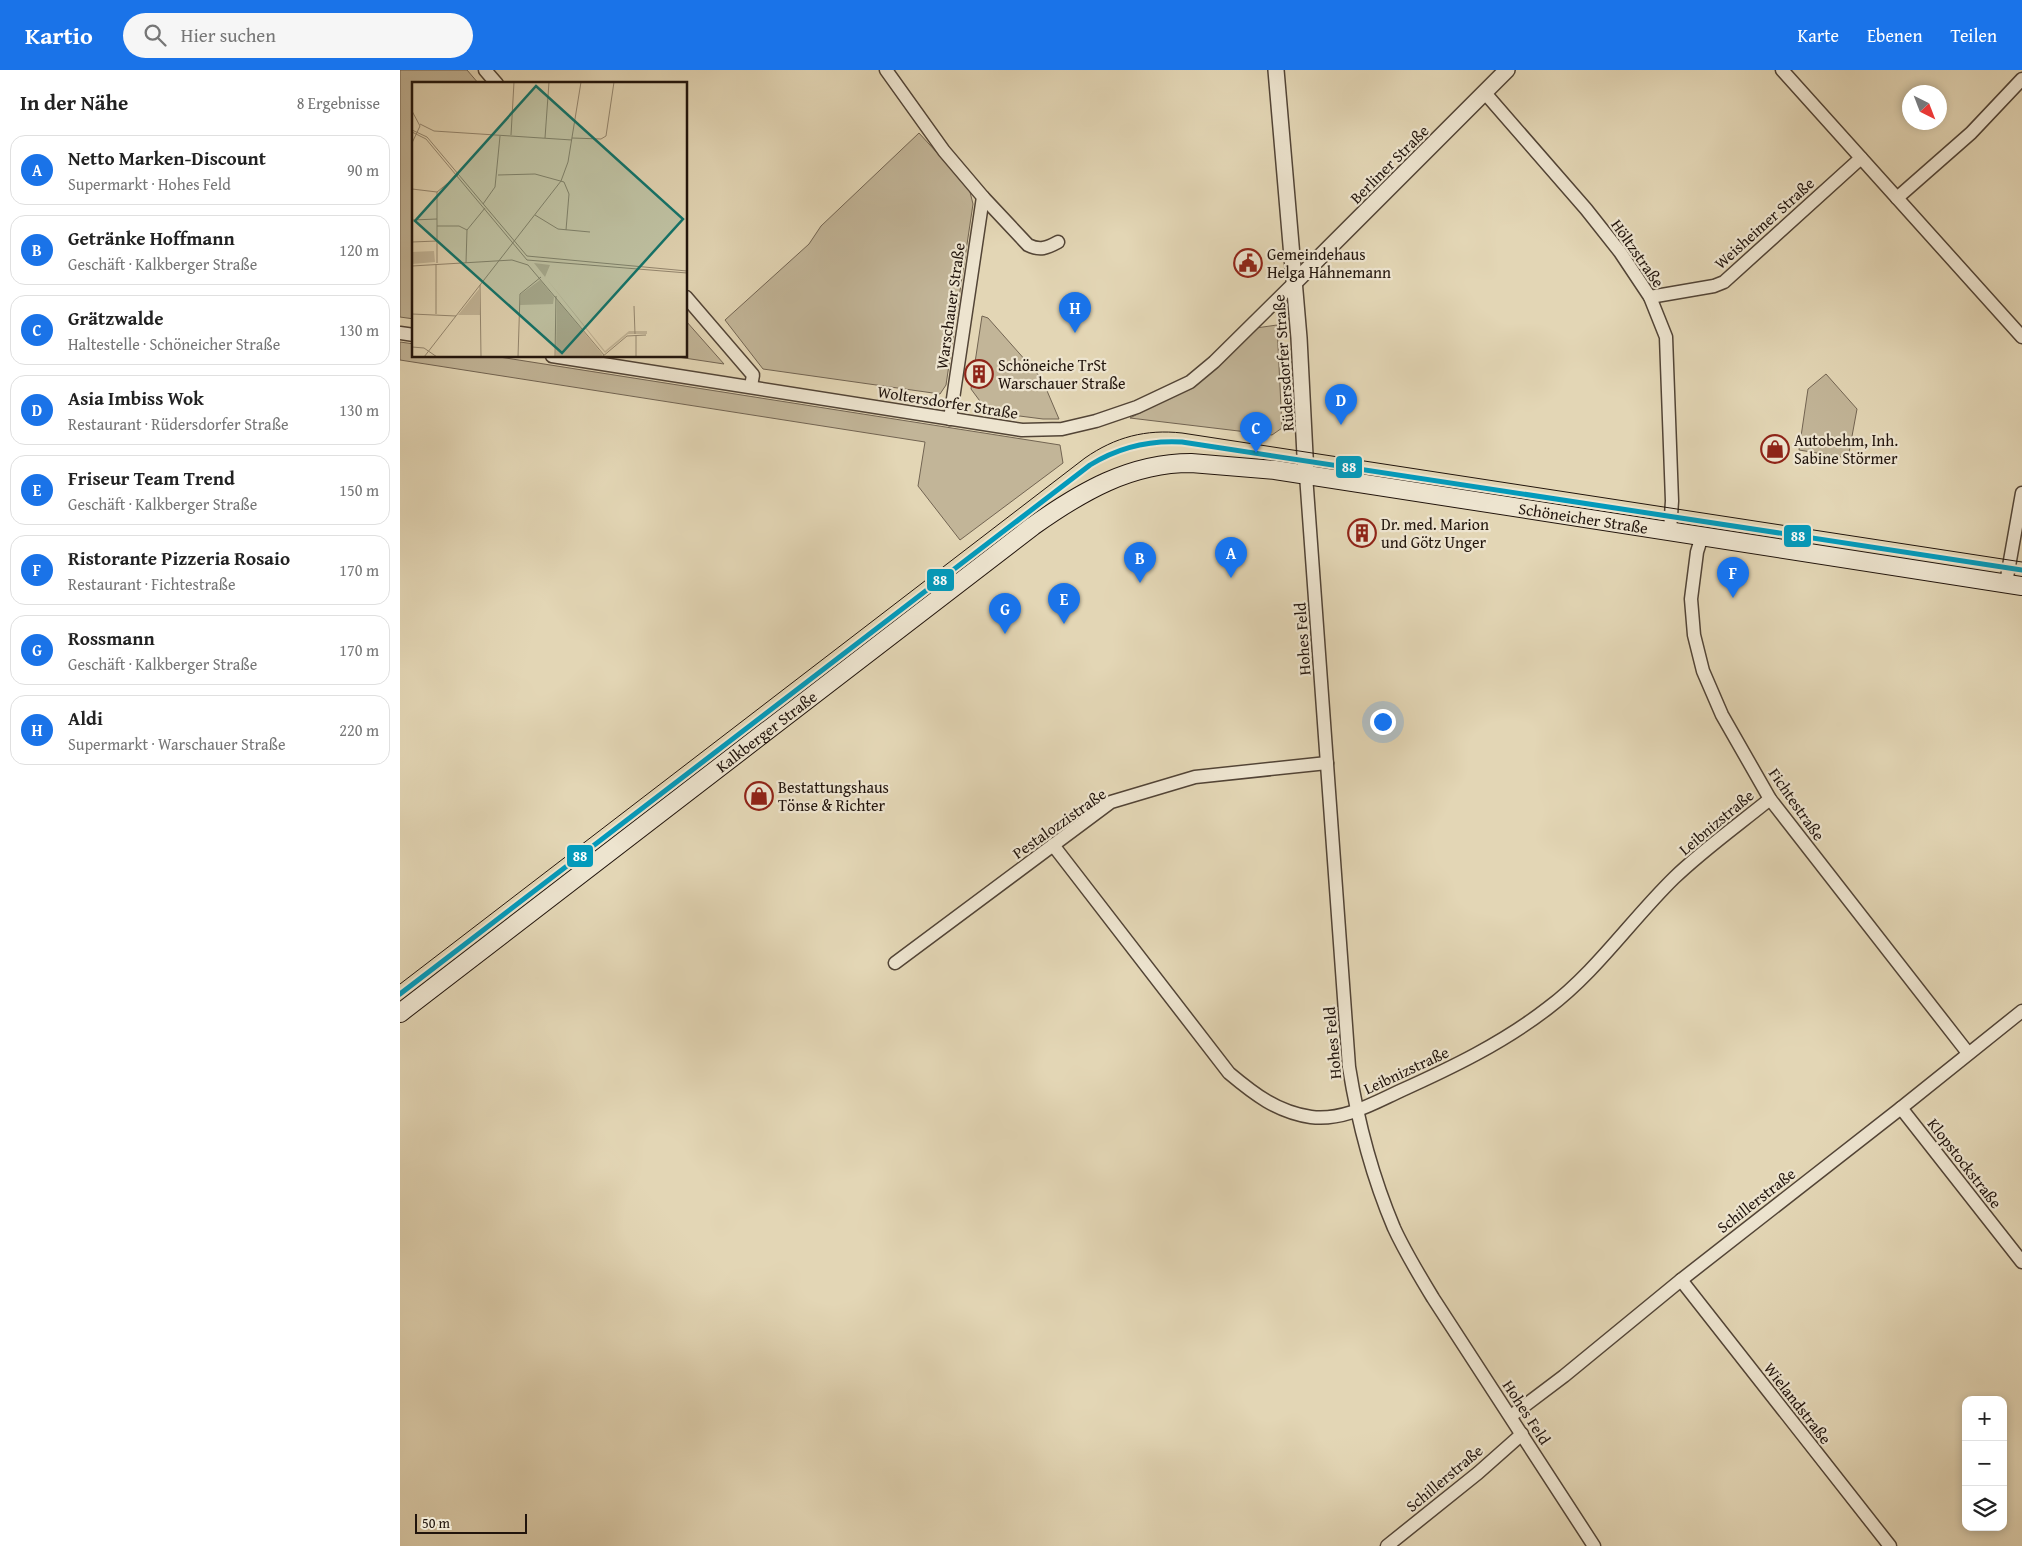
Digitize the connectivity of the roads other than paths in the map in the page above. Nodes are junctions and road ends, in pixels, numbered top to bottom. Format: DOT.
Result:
graph roads {
  1 [pos="484,70"];
  2 [pos="886,70"];
  3 [pos="1276,70"];
  4 [pos="1508,70"];
  5 [pos="1782,70"];
  6 [pos="2022,79"];
  7 [pos="495,82"];
  8 [pos="1485,93"];
  9 [pos="1861,158"];
  10 [pos="982,197"];
  11 [pos="1897,198"];
  12 [pos="1058,242"];
  13 [pos="1295,282"];
  14 [pos="1650,297"];
  15 [pos="688,299"];
  16 [pos="2022,337"];
  17 [pos="565,358"];
  18 [pos="751,386"];
  19 [pos="950,419"];
  20 [pos="1144,468"];
  21 [pos="1306,475"];
  22 [pos="2022,492"];
  23 [pos="1670,531"];
  24 [pos="1702,536"];
  25 [pos="2014,585"];
  26 [pos="1327,763"];
  27 [pos="1770,799"];
  28 [pos="1053,845"];
  29 [pos="895,963"];
  30 [pos="2022,1011"];
  31 [pos="400,1013"];
  32 [pos="1968,1053"];
  33 [pos="1901,1108"];
  34 [pos="1356,1110"];
  35 [pos="2022,1262"];
  36 [pos="1680,1280"];
  37 [pos="1511,1416"];
  38 [pos="1522,1434"];
  39 [pos="1387,1546"];
  40 [pos="1594,1546"];
  41 [pos="1890,1546"];
  1 -- 7 [label="street"];
  2 -- 10 [label="street"];
  3 -- 13 [label="street, Rüdersdorfer Straße"];
  4 -- 8 [label="street, Berliner Straße"];
  5 -- 9 [label="street"];
  6 -- 11 [label="street"];
  8 -- 13 [label="street, Berliner Straße"];
  8 -- 14 [label="street, Höltzstraße"];
  9 -- 11 [label="street"];
  9 -- 14 [label="street, Weisheimer Straße"];
  10 -- 12 [label="street"];
  10 -- 19 [label="street, Warschauer Straße"];
  11 -- 16 [label="street"];
  13 -- 19 [label="street, Woltersdorfer Straße"];
  13 -- 21 [label="street, Rüdersdorfer Straße"];
  14 -- 23 [label="street, Höltzstraße"];
  15 -- 18 [label="street"];
  17 -- 18 [label="street, Woltersdorfer Straße"];
  18 -- 19 [label="street, Woltersdorfer Straße"];
  20 -- 21 [label="main road, Schöneicher Straße"];
  20 -- 31 [label="main road, Kalkberger Straße"];
  21 -- 23 [label="main road, Schöneicher Straße"];
  21 -- 26 [label="street, Hohes Feld"];
  22 -- 25 [label="street"];
  23 -- 24 [label="main road, Schöneicher Straße"];
  24 -- 25 [label="main road, Schöneicher Straße"];
  24 -- 27 [label="street, Fichtestraße"];
  26 -- 28 [label="street, Pestalozzistraße"];
  26 -- 34 [label="street, Hohes Feld"];
  27 -- 32 [label="street, Fichtestraße"];
  27 -- 34 [label="street, Leibnizstraße"];
  28 -- 29 [label="street, Pestalozzistraße"];
  28 -- 34 [label="street, Leibnizstraße"];
  30 -- 32 [label="street, Schillerstraße"];
  32 -- 33 [label="street, Schillerstraße"];
  33 -- 35 [label="street, Klopstockstraße"];
  33 -- 36 [label="street, Schillerstraße"];
  34 -- 37 [label="street, Hohes Feld"];
  36 -- 37 [label="street, Schillerstraße"];
  36 -- 41 [label="street, Wielandstraße"];
  37 -- 38 [label="street, Hohes Feld"];
  38 -- 39 [label="street, Schillerstraße"];
  38 -- 40 [label="street, Hohes Feld"];
}
